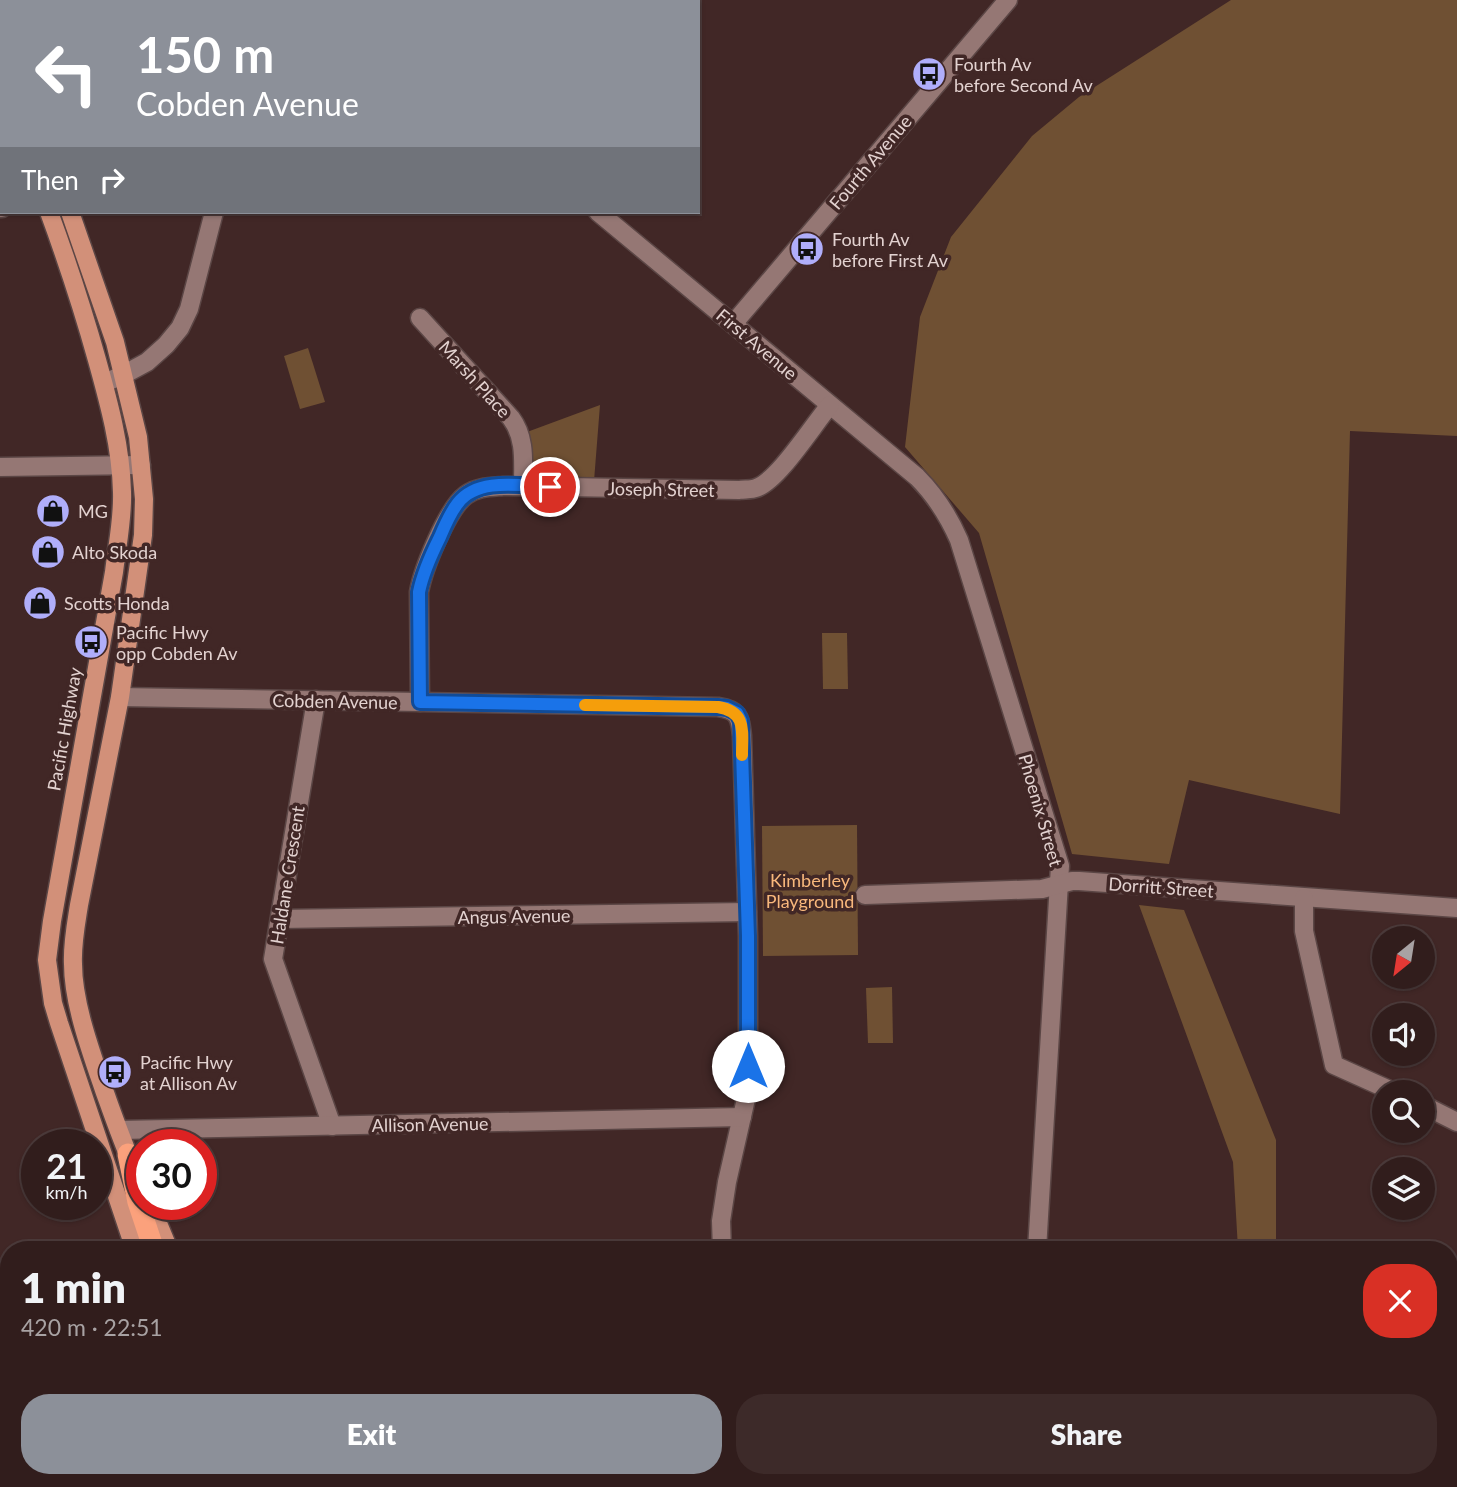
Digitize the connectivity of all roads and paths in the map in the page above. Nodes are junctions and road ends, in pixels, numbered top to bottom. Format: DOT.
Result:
graph roads {
  1 [pos="1008,0"];
  2 [pos="50,214"];
  3 [pos="71,214"];
  4 [pos="213,214"];
  5 [pos="600,214"];
  6 [pos="420,318"];
  7 [pos="733,324"];
  8 [pos="123,375"];
  9 [pos="104,383"];
  10 [pos="830,405"];
  11 [pos="120,465"];
  12 [pos="141,465"];
  13 [pos="0,467"];
  14 [pos="917,477"];
  15 [pos="523,486"];
  16 [pos="120,697"];
  17 [pos="316,700"];
  18 [pos="420,702"];
  19 [pos="1059,884"];
  20 [pos="865,895"];
  21 [pos="1304,898"];
  22 [pos="1457,908"];
  23 [pos="747,912"];
  24 [pos="280,919"];
  25 [pos="1372,1082"];
  26 [pos="1435,1110"];
  27 [pos="742,1117"];
  28 [pos="1457,1122"];
  29 [pos="332,1126"];
  30 [pos="119,1130"];
  31 [pos="126,1149"];
  32 [pos="144,1220"];
  33 [pos="157,1220"];
  34 [pos="132,1241"];
  35 [pos="151,1241"];
  36 [pos="165,1241"];
  37 [pos="722,1241"];
  38 [pos="1038,1241"];
  1 -- 7 [label="street, Fourth Avenue"];
  2 -- 9 [label="main road, Pacific Highway"];
  3 -- 8 [label="main road"];
  4 -- 8 [label="street"];
  5 -- 7 [label="street, First Avenue"];
  6 -- 15 [label="street, Marsh Place"];
  7 -- 10 [label="street, First Avenue"];
  8 -- 9 [label="street"];
  8 -- 12 [label="main road"];
  9 -- 11 [label="main road, Pacific Highway"];
  10 -- 14 [label="street, First Avenue"];
  10 -- 15 [label="street, Joseph Street"];
  11 -- 12 [label="street"];
  11 -- 13 [label="street"];
  11 -- 34 [label="main road, Pacific Highway"];
  12 -- 16 [label="main road"];
  14 -- 19 [label="street, Phoenix Street"];
  15 -- 18 [label="street, Joseph Street"];
  16 -- 17 [label="street, Cobden Avenue"];
  16 -- 30 [label="main road"];
  17 -- 18 [label="street, Cobden Avenue"];
  17 -- 24 [label="street, Haldane Crescent"];
  18 -- 23 [label="street, Cobden Avenue"];
  19 -- 20 [label="street, Dorritt Street"];
  19 -- 21 [label="street, Dorritt Street"];
  19 -- 38 [label="street, Phoenix Street"];
  21 -- 22 [label="street, Dorritt Street"];
  21 -- 25 [label="street"];
  23 -- 24 [label="street, Angus Avenue"];
  23 -- 27 [label="street"];
  24 -- 29 [label="street, Haldane Crescent"];
  26 -- 28 [label="street"];
  27 -- 29 [label="street, Allison Avenue"];
  27 -- 37 [label="street"];
  29 -- 30 [label="street, Allison Avenue"];
  30 -- 31 [label="main road"];
  32 -- 35 [label="highway"];
  33 -- 36 [label="main road"];
}
